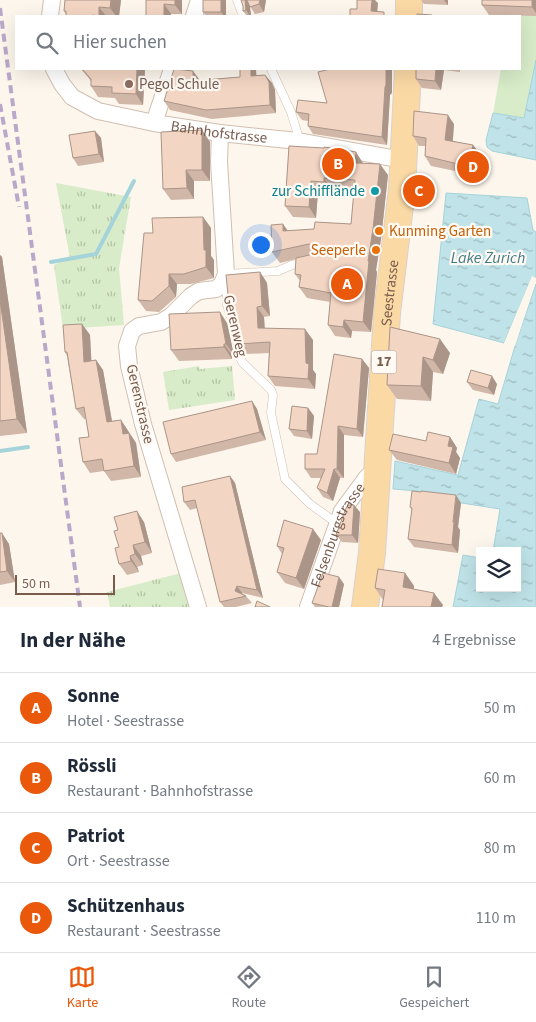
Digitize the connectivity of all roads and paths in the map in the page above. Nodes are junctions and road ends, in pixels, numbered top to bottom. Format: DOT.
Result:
graph roads {
  1 [pos="52,0"];
  2 [pos="199,0"];
  3 [pos="237,0"];
  4 [pos="50,15"];
  5 [pos="194,15"];
  6 [pos="243,15"];
  7 [pos="55,70"];
  8 [pos="172,70"];
  9 [pos="271,70"];
  10 [pos="408,70"];
  11 [pos="154,123"];
  12 [pos="220,133"];
  13 [pos="298,135"];
  14 [pos="403,160"];
  15 [pos="311,261"];
  16 [pos="226,274"];
  17 [pos="377,472"];
  18 [pos="338,524"];
  19 [pos="198,607"];
  20 [pos="308,607"];
  21 [pos="365,607"];
  1 -- 4 [label="street"];
  2 -- 5 [label="street"];
  3 -- 6 [label="lane"];
  7 -- 11 [label="street, Bahnhofstrasse"];
  8 -- 11 [label="street"];
  9 -- 13 [label="lane"];
  10 -- 14 [label="main road, Seestrasse / 17"];
  11 -- 12 [label="street, Bahnhofstrasse"];
  12 -- 14 [label="street, Bahnhofstrasse"];
  12 -- 16 [label="street"];
  14 -- 17 [label="main road, Seestrasse / 17"];
  15 -- 16 [label="lane, Gerenweg"];
  16 -- 18 [label="lane, Gerenweg"];
  16 -- 19 [label="street, Gerenstrasse"];
  17 -- 18 [label="street, Felsenburgstrasse"];
  17 -- 21 [label="main road, Seestrasse / 17"];
  18 -- 20 [label="street, Felsenburgstrasse"];
}
